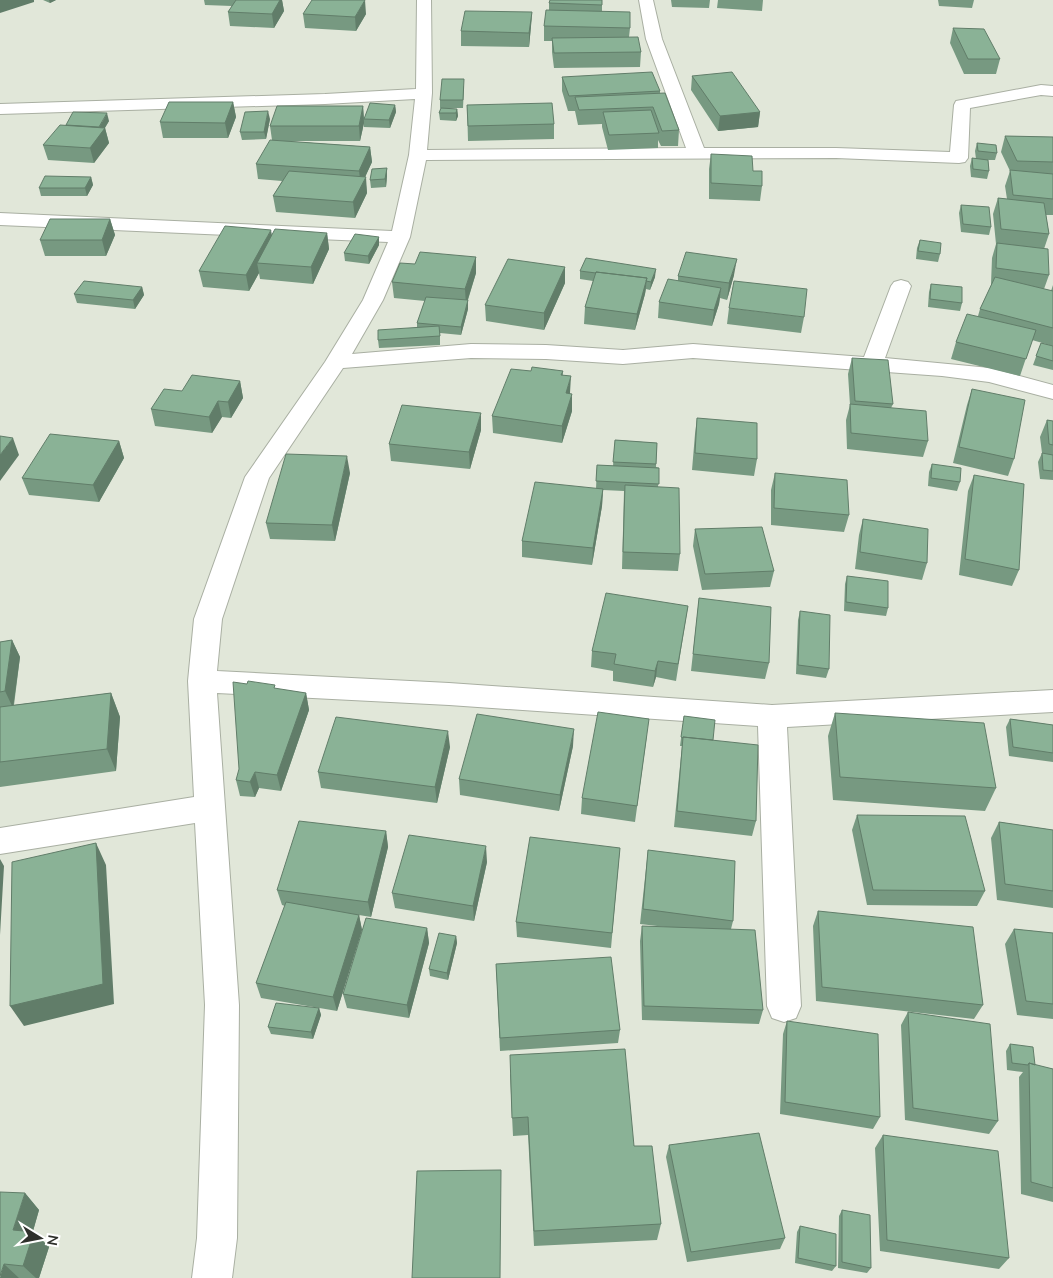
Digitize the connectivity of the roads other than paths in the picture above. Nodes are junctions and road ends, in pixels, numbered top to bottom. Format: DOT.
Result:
graph roads {
  1 [pos="424,0"];
  2 [pos="646,0"];
  3 [pos="1053,91"];
  4 [pos="424,93"];
  5 [pos="0,109"];
  6 [pos="697,154"];
  7 [pos="418,155"];
  8 [pos="0,219"];
  9 [pos="400,237"];
  10 [pos="901,286"];
  11 [pos="336,362"];
  12 [pos="872,364"];
  13 [pos="1053,392"];
  14 [pos="202,681"];
  15 [pos="1053,701"];
  16 [pos="772,716"];
  17 [pos="209,808"];
  18 [pos="0,841"];
  19 [pos="784,1006"];
  20 [pos="212,1278"];
  1 -- 4 [label="street"];
  2 -- 6 [label="street"];
  3 -- 6 [label="street"];
  4 -- 5 [label="street"];
  4 -- 7 [label="street"];
  6 -- 7 [label="street"];
  7 -- 9 [label="street"];
  8 -- 9 [label="street"];
  9 -- 11 [label="street"];
  10 -- 12 [label="street"];
  11 -- 12 [label="street"];
  11 -- 14 [label="street"];
  12 -- 13 [label="street"];
  14 -- 16 [label="street"];
  14 -- 17 [label="street"];
  15 -- 16 [label="street"];
  16 -- 19 [label="street"];
  17 -- 18 [label="street"];
  17 -- 20 [label="street"];
}
